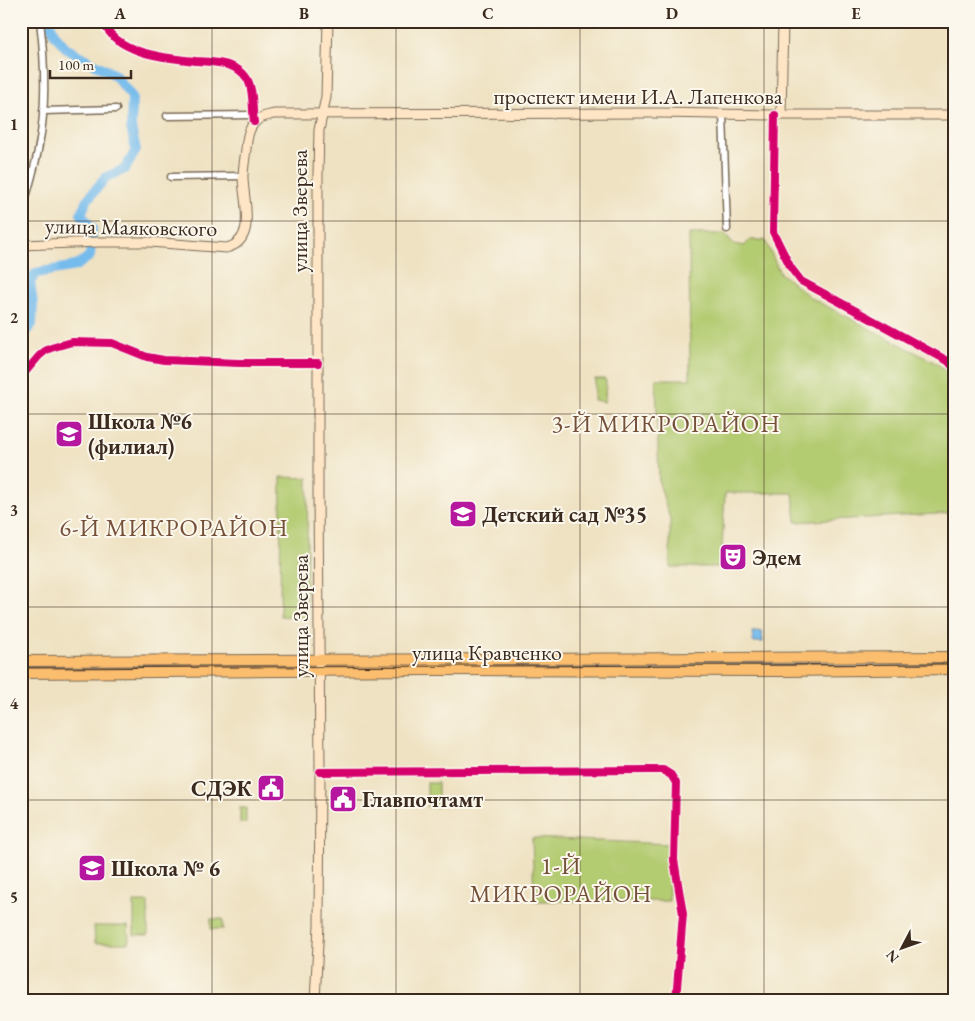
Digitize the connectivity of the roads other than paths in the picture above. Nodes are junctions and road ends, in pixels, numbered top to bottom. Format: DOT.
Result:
graph roads {
  1 [pos="40,21"];
  2 [pos="103,21"];
  3 [pos="328,21"];
  4 [pos="783,21"];
  5 [pos="116,109"];
  6 [pos="43,111"];
  7 [pos="322,113"];
  8 [pos="722,114"];
  9 [pos="778,115"];
  10 [pos="954,115"];
  11 [pos="167,116"];
  12 [pos="254,118"];
  13 [pos="243,176"];
  14 [pos="172,177"];
  15 [pos="21,216"];
  16 [pos="727,230"];
  17 [pos="21,245"];
  18 [pos="318,363"];
  19 [pos="954,368"];
  20 [pos="21,377"];
  21 [pos="954,657"];
  22 [pos="460,658"];
  23 [pos="498,658"];
  24 [pos="537,658"];
  25 [pos="575,658"];
  26 [pos="612,658"];
  27 [pos="836,658"];
  28 [pos="263,659"];
  29 [pos="320,659"];
  30 [pos="390,659"];
  31 [pos="434,659"];
  32 [pos="113,660"];
  33 [pos="21,661"];
  34 [pos="79,661"];
  35 [pos="954,669"];
  36 [pos="390,670"];
  37 [pos="434,670"];
  38 [pos="460,670"];
  39 [pos="498,670"];
  40 [pos="537,670"];
  41 [pos="575,670"];
  42 [pos="612,670"];
  43 [pos="836,670"];
  44 [pos="263,671"];
  45 [pos="320,671"];
  46 [pos="114,672"];
  47 [pos="21,673"];
  48 [pos="79,673"];
  49 [pos="320,772"];
  50 [pos="315,1000"];
  51 [pos="676,1000"];
  1 -- 6 [label="street"];
  2 -- 12 [label="street"];
  3 -- 7 [label="main road, улица Зверева"];
  4 -- 9 [label="main road"];
  5 -- 6 [label="street"];
  6 -- 15 [label="street"];
  7 -- 8 [label="main road, проспект имени И.А. Лапенкова"];
  7 -- 12 [label="main road, проспект имени И.А. Лапенкова"];
  7 -- 18 [label="main road, улица Зверева"];
  8 -- 9 [label="main road, проспект имени И.А. Лапенкова"];
  8 -- 16 [label="street"];
  9 -- 10 [label="main road, проспект имени И.А. Лапенкова"];
  9 -- 19 [label="street"];
  11 -- 12 [label="street"];
  12 -- 13 [label="main road"];
  13 -- 14 [label="street"];
  13 -- 17 [label="main road, улица Маяковского"];
  18 -- 20 [label="street"];
  18 -- 29 [label="main road, улица Зверева"];
  21 -- 27 [label="main road, улица Кравченко"];
  22 -- 23 [label="main road, улица Кравченко"];
  22 -- 31 [label="main road, улица Кравченко"];
  22 -- 38 [label="street"];
  23 -- 24 [label="main road, улица Кравченко"];
  23 -- 39 [label="street"];
  24 -- 25 [label="main road, улица Кравченко"];
  24 -- 40 [label="street"];
  25 -- 26 [label="main road, улица Кравченко"];
  25 -- 41 [label="street"];
  26 -- 27 [label="main road, улица Кравченко"];
  26 -- 42 [label="street"];
  27 -- 43 [label="street"];
  28 -- 29 [label="main road, улица Кравченко"];
  28 -- 32 [label="main road, улица Кравченко"];
  28 -- 44 [label="street"];
  29 -- 30 [label="main road, улица Кравченко"];
  29 -- 45 [label="main road, улица Зверева"];
  30 -- 31 [label="main road, улица Кравченко"];
  30 -- 36 [label="street"];
  31 -- 37 [label="street"];
  32 -- 34 [label="main road, улица Кравченко"];
  32 -- 46 [label="street"];
  33 -- 34 [label="main road, улица Кравченко"];
  34 -- 48 [label="street"];
  35 -- 43 [label="main road, улица Кравченко"];
  36 -- 37 [label="main road, улица Кравченко"];
  36 -- 45 [label="main road, улица Кравченко"];
  37 -- 38 [label="main road, улица Кравченко"];
  38 -- 39 [label="main road, улица Кравченко"];
  39 -- 40 [label="main road, улица Кравченко"];
  40 -- 41 [label="main road, улица Кравченко"];
  41 -- 42 [label="main road, улица Кравченко"];
  42 -- 43 [label="main road, улица Кравченко"];
  44 -- 45 [label="main road, улица Кравченко"];
  44 -- 46 [label="main road, улица Кравченко"];
  45 -- 49 [label="main road, улица Зверева"];
  46 -- 48 [label="main road, улица Кравченко"];
  47 -- 48 [label="main road, улица Кравченко"];
  49 -- 50 [label="main road, улица Зверева"];
  49 -- 51 [label="street"];
}
